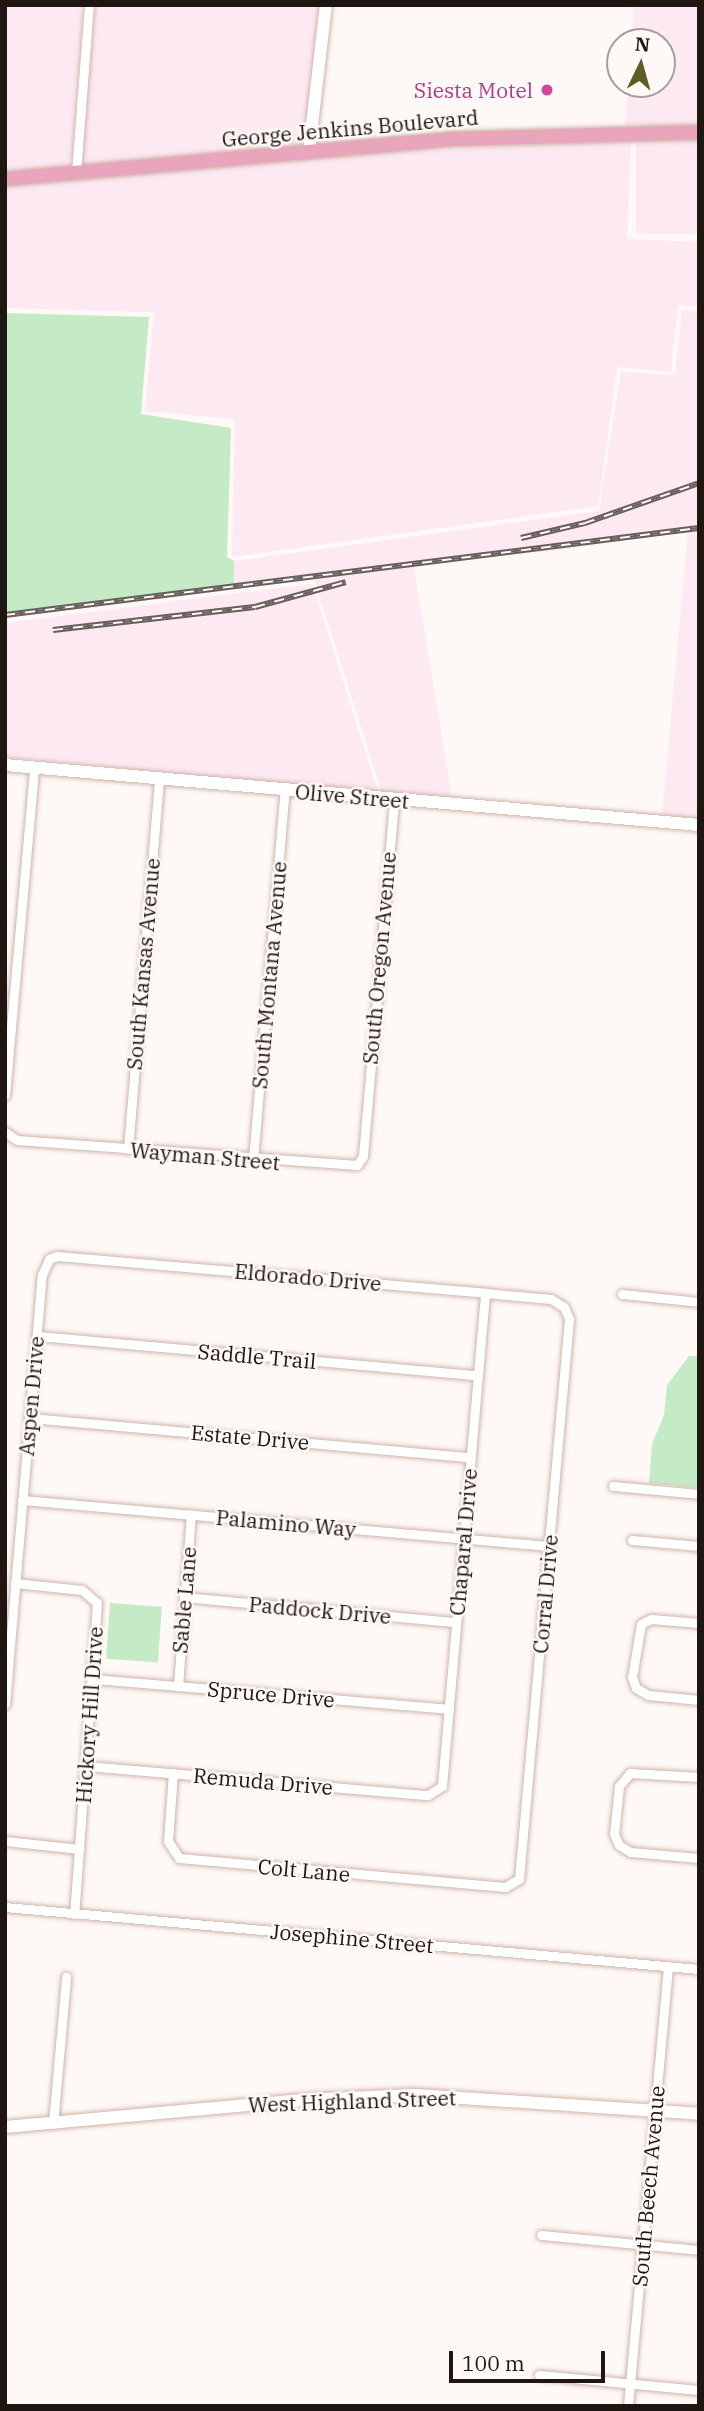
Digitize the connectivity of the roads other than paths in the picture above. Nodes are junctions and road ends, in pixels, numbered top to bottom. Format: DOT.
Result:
graph roads {
  1 [pos="89,5"];
  2 [pos="326,5"];
  3 [pos="699,132"];
  4 [pos="309,151"];
  5 [pos="76,173"];
  6 [pos="5,178"];
  7 [pos="5,765"];
  8 [pos="34,768"];
  9 [pos="159,779"];
  10 [pos="285,789"];
  11 [pos="394,800"];
  12 [pos="699,825"];
  13 [pos="8,1037"];
  14 [pos="5,1095"];
  15 [pos="366,1117"];
  16 [pos="6,1133"];
  17 [pos="128,1149"];
  18 [pos="253,1160"];
  19 [pos="49,1259"];
  20 [pos="485,1293"];
  21 [pos="622,1294"];
  22 [pos="699,1302"];
  23 [pos="564,1307"];
  24 [pos="37,1336"];
  25 [pos="477,1375"];
  26 [pos="29,1418"];
  27 [pos="470,1457"];
  28 [pos="613,1486"];
  29 [pos="699,1494"];
  30 [pos="22,1500"];
  31 [pos="191,1514"];
  32 [pos="464,1539"];
  33 [pos="632,1540"];
  34 [pos="549,1546"];
  35 [pos="699,1546"];
  36 [pos="15,1583"];
  37 [pos="184,1597"];
  38 [pos="456,1622"];
  39 [pos="699,1623"];
  40 [pos="94,1679"];
  41 [pos="177,1686"];
  42 [pos="699,1700"];
  43 [pos="5,1704"];
  44 [pos="449,1709"];
  45 [pos="86,1766"];
  46 [pos="173,1773"];
  47 [pos="699,1777"];
  48 [pos="439,1790"];
  49 [pos="5,1842"];
  50 [pos="79,1849"];
  51 [pos="699,1858"];
  52 [pos="517,1881"];
  53 [pos="5,1908"];
  54 [pos="75,1914"];
  55 [pos="668,1966"];
  56 [pos="699,1969"];
  57 [pos="66,1977"];
  58 [pos="656,2111"];
  59 [pos="699,2113"];
  60 [pos="53,2124"];
  61 [pos="5,2127"];
  62 [pos="541,2235"];
  63 [pos="643,2244"];
  64 [pos="699,2250"];
  65 [pos="538,2375"];
  66 [pos="630,2385"];
  67 [pos="699,2390"];
  68 [pos="628,2406"];
  1 -- 5 [label="street"];
  2 -- 4 [label="street"];
  3 -- 4 [label="main road, George Jenkins Boulevard"];
  4 -- 5 [label="main road, George Jenkins Boulevard"];
  5 -- 6 [label="main road, George Jenkins Boulevard"];
  7 -- 8 [label="street, Olive Street"];
  8 -- 9 [label="street, Olive Street"];
  8 -- 13 [label="street"];
  9 -- 10 [label="street, Olive Street"];
  9 -- 17 [label="street, South Kansas Avenue"];
  10 -- 11 [label="street, Olive Street"];
  10 -- 18 [label="street, South Montana Avenue"];
  11 -- 12 [label="street, Olive Street"];
  11 -- 15 [label="street, South Oregon Avenue"];
  13 -- 14 [label="street"];
  15 -- 18 [label="street, Wayman Street"];
  16 -- 17 [label="street, Wayman Street"];
  17 -- 18 [label="street, Wayman Street"];
  19 -- 20 [label="street, Eldorado Drive"];
  19 -- 24 [label="street, Aspen Drive"];
  20 -- 23 [label="street, Eldorado Drive"];
  20 -- 25 [label="street, Chaparal Drive"];
  21 -- 22 [label="street"];
  23 -- 34 [label="street, Corral Drive"];
  24 -- 25 [label="street, Saddle Trail"];
  24 -- 26 [label="street, Aspen Drive"];
  25 -- 27 [label="street, Chaparal Drive"];
  26 -- 27 [label="street, Estate Drive"];
  26 -- 30 [label="street, Aspen Drive"];
  27 -- 32 [label="street, Chaparal Drive"];
  28 -- 29 [label="street"];
  30 -- 31 [label="street, Palamino Way"];
  30 -- 36 [label="street, Aspen Drive"];
  31 -- 32 [label="street, Palamino Way"];
  31 -- 37 [label="street, Sable Lane"];
  32 -- 34 [label="street, Palamino Way"];
  32 -- 38 [label="street, Chaparal Drive"];
  33 -- 35 [label="street"];
  34 -- 52 [label="street, Corral Drive"];
  36 -- 40 [label="street, Hickory Hill Drive"];
  36 -- 43 [label="street, Aspen Drive"];
  37 -- 38 [label="street, Paddock Drive"];
  37 -- 41 [label="street, Sable Lane"];
  38 -- 44 [label="street, Chaparal Drive"];
  39 -- 42 [label="street"];
  40 -- 41 [label="street, Spruce Drive"];
  40 -- 45 [label="street, Hickory Hill Drive"];
  41 -- 44 [label="street, Spruce Drive"];
  44 -- 48 [label="street, Chaparal Drive"];
  45 -- 46 [label="street, Remuda Drive"];
  45 -- 50 [label="street, Hickory Hill Drive"];
  46 -- 48 [label="street, Remuda Drive"];
  46 -- 52 [label="street, Colt Lane"];
  47 -- 51 [label="street"];
  49 -- 50 [label="street"];
  50 -- 54 [label="street, Hickory Hill Drive"];
  53 -- 54 [label="street, Josephine Street"];
  54 -- 55 [label="street, Josephine Street"];
  55 -- 56 [label="street, Josephine Street"];
  55 -- 58 [label="street, South Beech Avenue"];
  57 -- 60 [label="street"];
  58 -- 59 [label="street, West Highland Street"];
  58 -- 60 [label="street, West Highland Street"];
  58 -- 63 [label="street, South Beech Avenue"];
  60 -- 61 [label="street, West Highland Street"];
  62 -- 63 [label="street"];
  63 -- 64 [label="street"];
  63 -- 66 [label="street, South Beech Avenue"];
  65 -- 66 [label="street"];
  66 -- 67 [label="street"];
  66 -- 68 [label="street, South Beech Avenue"];
}
